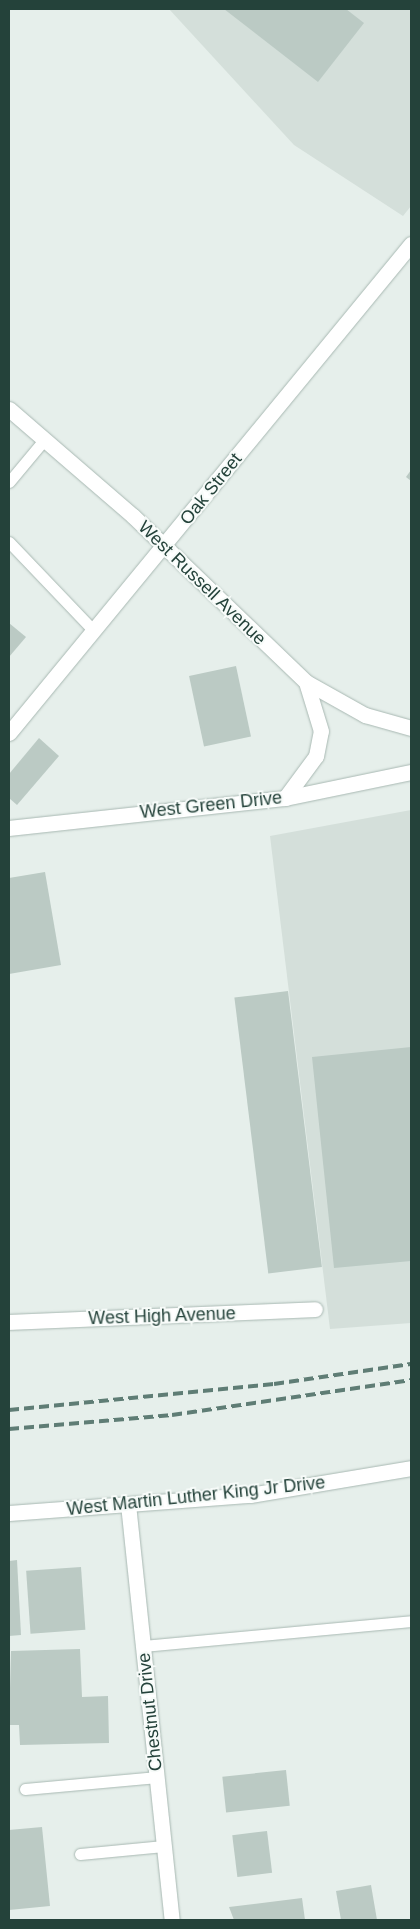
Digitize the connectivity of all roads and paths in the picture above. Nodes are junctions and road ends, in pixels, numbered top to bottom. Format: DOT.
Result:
graph roads {
  1 [pos="411,244"];
  2 [pos="9,409"];
  3 [pos="44,440"];
  4 [pos="9,482"];
  5 [pos="9,542"];
  6 [pos="164,547"];
  7 [pos="94,631"];
  8 [pos="306,682"];
  9 [pos="411,728"];
  10 [pos="9,733"];
  11 [pos="411,772"];
  12 [pos="285,798"];
  13 [pos="9,828"];
  14 [pos="315,1309"];
  15 [pos="9,1322"];
  16 [pos="411,1468"];
  17 [pos="128,1504"];
  18 [pos="9,1513"];
  19 [pos="411,1621"];
  20 [pos="143,1646"];
  21 [pos="157,1777"];
  22 [pos="25,1789"];
  23 [pos="164,1846"];
  24 [pos="80,1854"];
  25 [pos="172,1920"];
  1 -- 6 [label="main road, Oak Street"];
  2 -- 3 [label="main road, West Russell Avenue"];
  3 -- 4 [label="lane"];
  3 -- 6 [label="main road, West Russell Avenue"];
  5 -- 7 [label="lane"];
  6 -- 7 [label="main road, Oak Street"];
  6 -- 8 [label="main road, West Russell Avenue"];
  7 -- 10 [label="main road, Oak Street"];
  8 -- 9 [label="main road, West Russell Avenue"];
  8 -- 12 [label="main road"];
  11 -- 12 [label="main road, West Green Drive"];
  12 -- 13 [label="main road, West Green Drive"];
  14 -- 15 [label="main road, West High Avenue"];
  16 -- 17 [label="main road, West Martin Luther King Jr Drive"];
  17 -- 18 [label="main road, West Martin Luther King Jr Drive"];
  17 -- 20 [label="main road, Chestnut Drive"];
  19 -- 20 [label="lane"];
  20 -- 21 [label="main road, Chestnut Drive"];
  21 -- 22 [label="lane"];
  21 -- 23 [label="main road, Chestnut Drive"];
  23 -- 24 [label="lane"];
  23 -- 25 [label="main road, Chestnut Drive"];
}
